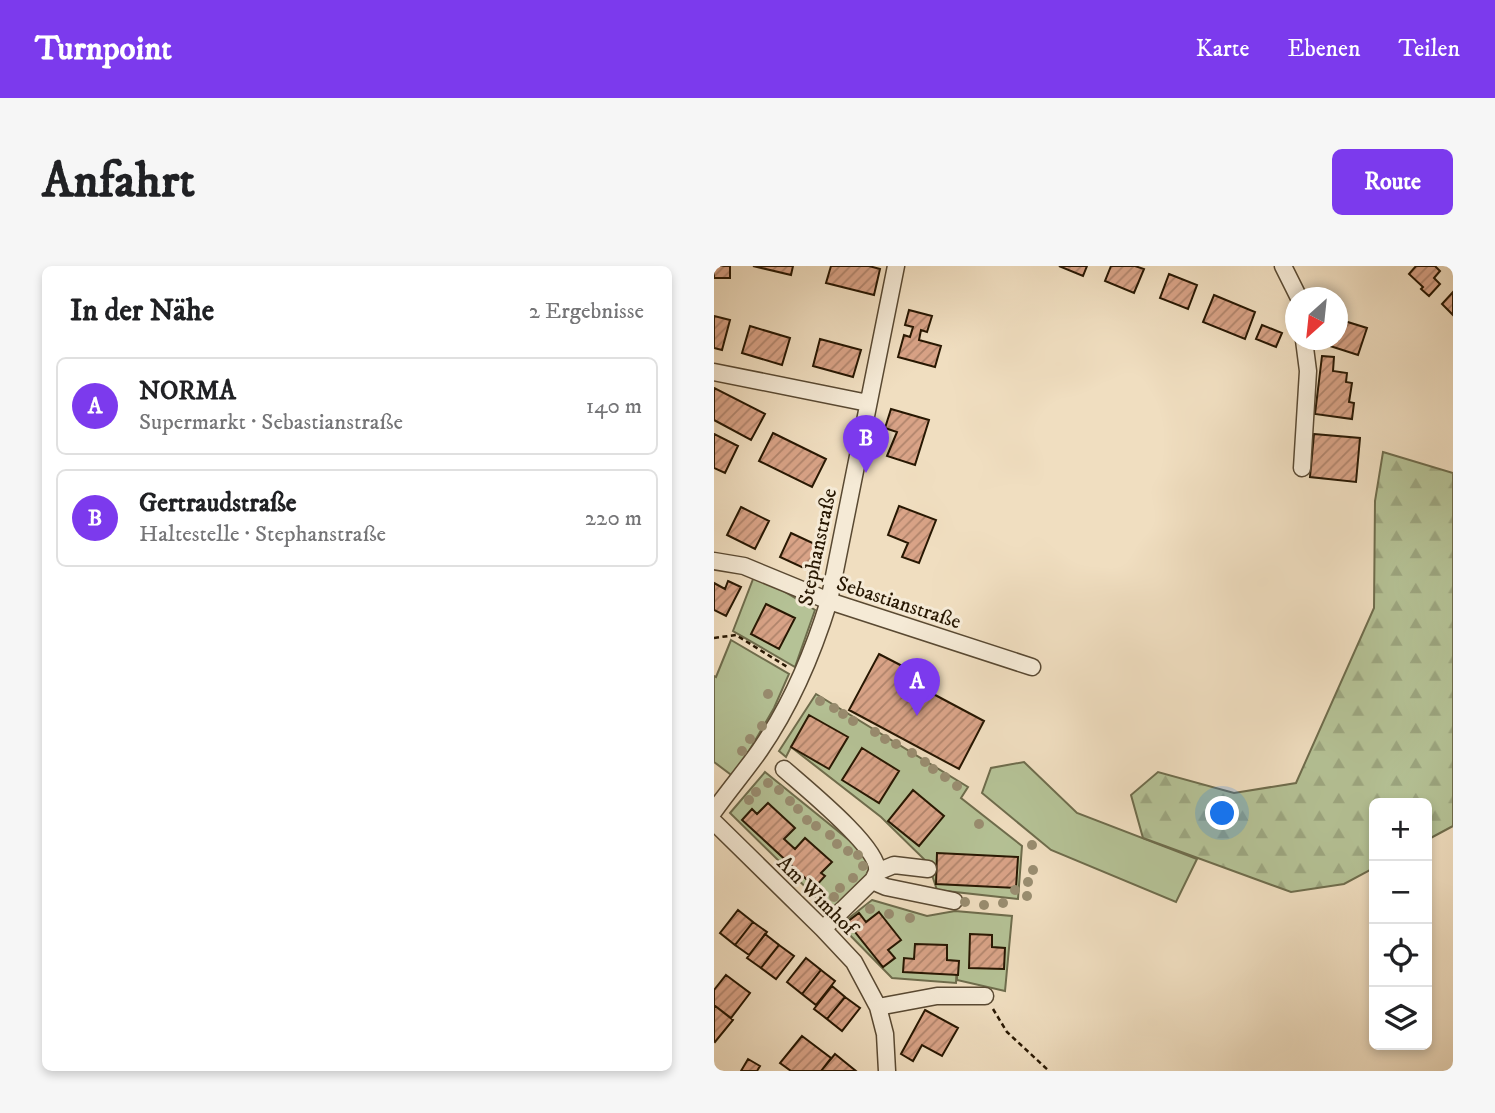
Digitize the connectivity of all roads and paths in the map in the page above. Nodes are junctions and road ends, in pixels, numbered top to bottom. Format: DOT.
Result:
graph roads {
  1 [pos="896,266"];
  2 [pos="1283,266"];
  3 [pos="1294,287"];
  4 [pos="1305,350"];
  5 [pos="714,372"];
  6 [pos="867,402"];
  7 [pos="1302,468"];
  8 [pos="714,561"];
  9 [pos="829,601"];
  10 [pos="714,638"];
  11 [pos="1032,667"];
  12 [pos="800,676"];
  13 [pos="784,769"];
  14 [pos="714,811"];
  15 [pos="714,822"];
  16 [pos="928,869"];
  17 [pos="875,877"];
  18 [pos="954,901"];
  19 [pos="823,929"];
  20 [pos="985,996"];
  21 [pos="878,1007"];
  22 [pos="887,1071"];
  23 [pos="1049,1071"];
  1 -- 6 [label="street, Stephanstraße"];
  2 -- 3 [label="street"];
  4 -- 7 [label="street"];
  5 -- 6 [label="street"];
  6 -- 9 [label="street, Stephanstraße"];
  8 -- 9 [label="street, Sebastianstraße"];
  9 -- 11 [label="street, Sebastianstraße"];
  9 -- 12 [label="street, Stephanstraße"];
  10 -- 12 [label="path"];
  12 -- 14 [label="street, Stephanstraße"];
  13 -- 17 [label="street"];
  15 -- 19 [label="street, Am Wimhof"];
  16 -- 17 [label="street"];
  17 -- 18 [label="street"];
  17 -- 19 [label="street"];
  19 -- 21 [label="street, Am Wimhof"];
  20 -- 21 [label="street"];
  20 -- 23 [label="path"];
  21 -- 22 [label="street, Am Wimhof"];
}
